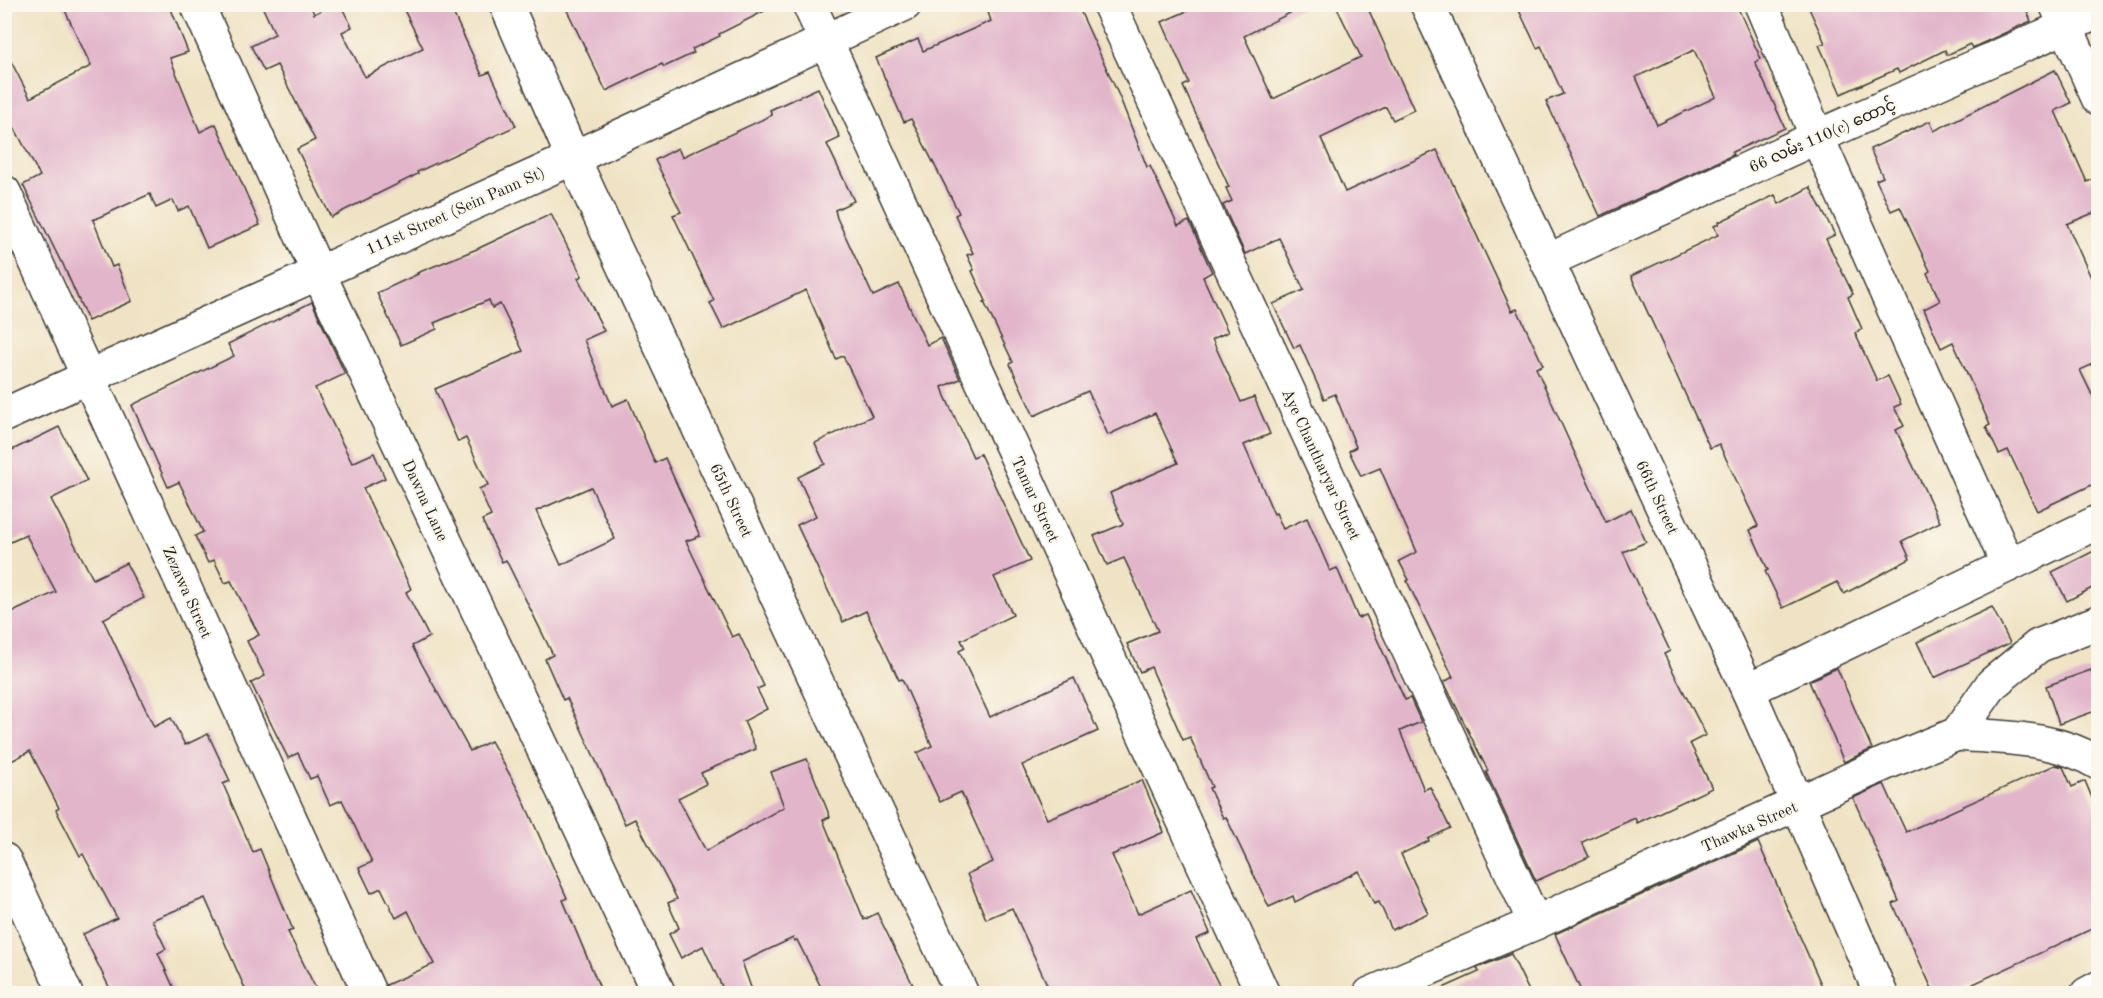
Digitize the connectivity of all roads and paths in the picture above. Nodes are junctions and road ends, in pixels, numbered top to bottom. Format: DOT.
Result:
graph roads {
  1 [pos="198,4"];
  2 [pos="506,4"];
  3 [pos="809,4"];
  4 [pos="905,4"];
  5 [pos="1109,4"];
  6 [pos="1426,4"];
  7 [pos="1761,4"];
  8 [pos="2098,12"];
  9 [pos="2061,15"];
  10 [pos="825,41"];
  11 [pos="2098,98"];
  12 [pos="1817,137"];
  13 [pos="573,158"];
  14 [pos="4,192"];
  15 [pos="1547,261"];
  16 [pos="318,272"];
  17 [pos="90,376"];
  18 [pos="4,415"];
  19 [pos="2098,522"];
  20 [pos="2007,566"];
  21 [pos="2098,622"];
  22 [pos="1748,690"];
  23 [pos="1957,734"];
  24 [pos="2098,763"];
  25 [pos="1798,804"];
  26 [pos="4,860"];
  27 [pos="1535,923"];
  28 [pos="2098,988"];
  29 [pos="66,993"];
  30 [pos="370,993"];
  31 [pos="659,993"];
  32 [pos="962,993"];
  33 [pos="1263,993"];
  34 [pos="1371,993"];
  35 [pos="1881,993"];
  36 [pos="2087,993"];
  1 -- 16 [label="street, Dawna Lane"];
  2 -- 13 [label="street, 65th Street"];
  3 -- 10 [label="street, Tamar Street"];
  4 -- 10 [label="street, 111st Street (Sein Pann St)"];
  5 -- 27 [label="street, Aye Chantharyar Street"];
  6 -- 15 [label="street, 66th Street"];
  7 -- 12 [label="street"];
  8 -- 9 [label="street, 66 လမ်း 110(c) ထောင့်"];
  9 -- 11 [label="street"];
  9 -- 12 [label="street, 66 လမ်း 110(c) ထောင့်"];
  10 -- 13 [label="street, 111st Street (Sein Pann St)"];
  10 -- 33 [label="street, Tamar Street"];
  12 -- 15 [label="street, 66 လမ်း 110(c) ထောင့်"];
  12 -- 20 [label="street"];
  13 -- 16 [label="street, 111st Street (Sein Pann St)"];
  13 -- 32 [label="street, 65th Street"];
  14 -- 17 [label="street, Zezawa Street"];
  15 -- 22 [label="street, 66th Street"];
  16 -- 17 [label="street, 111st Street (Sein Pann St)"];
  16 -- 31 [label="street, Dawna Lane"];
  17 -- 18 [label="street, 111st Street (Sein Pann St)"];
  17 -- 30 [label="street, Zezawa Street"];
  19 -- 20 [label="street"];
  20 -- 22 [label="street"];
  21 -- 23 [label="street"];
  22 -- 25 [label="street, 66th Street"];
  23 -- 24 [label="street"];
  23 -- 25 [label="street, Thawka Street"];
  25 -- 27 [label="street, Thawka Street"];
  25 -- 35 [label="street, 66th Street"];
  26 -- 29 [label="street"];
  27 -- 34 [label="street, Thawka Street"];
  28 -- 36 [label="street"];
}
